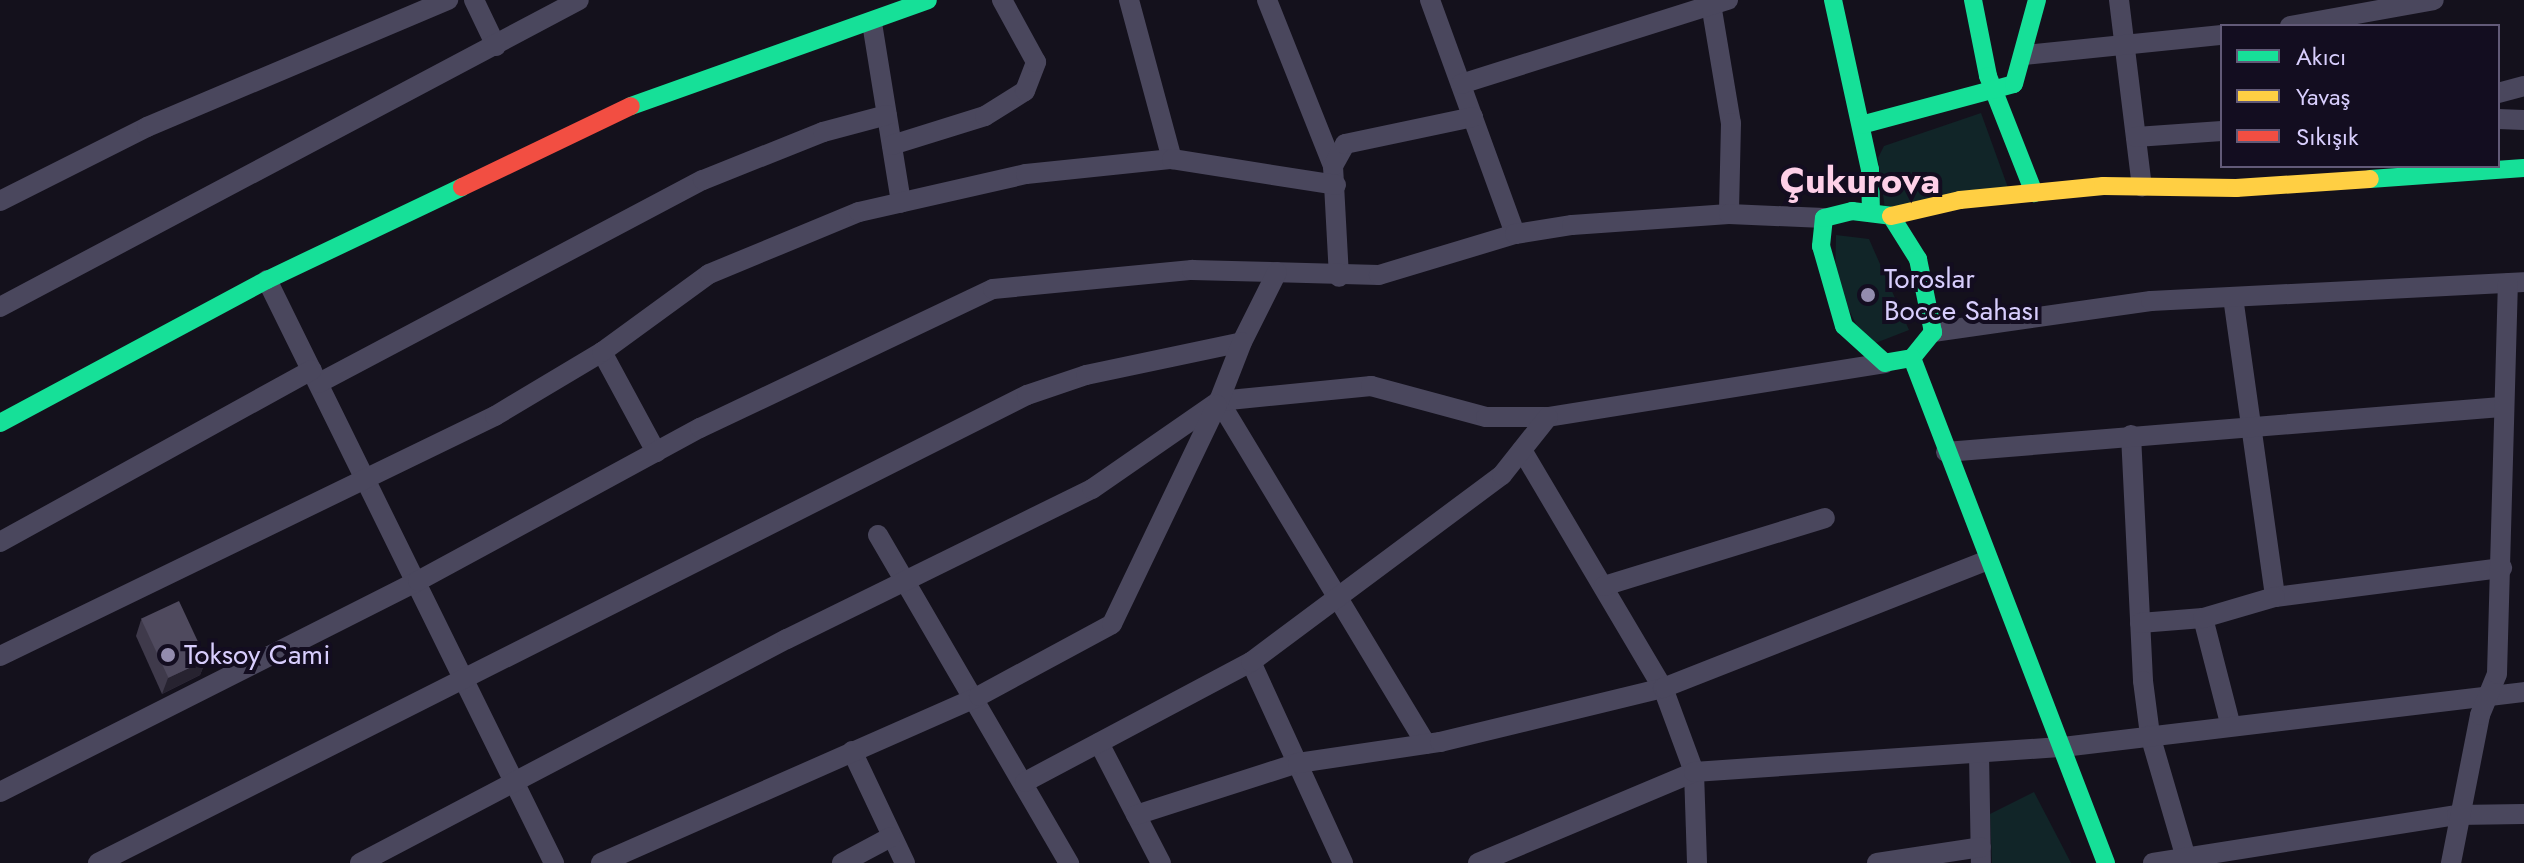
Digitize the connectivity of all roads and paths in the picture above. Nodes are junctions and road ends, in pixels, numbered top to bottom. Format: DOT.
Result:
graph roads {
  1 [pos="448,0"];
  2 [pos="474,0"];
  3 [pos="579,0"];
  4 [pos="928,0"];
  5 [pos="1002,0"];
  6 [pos="1129,0"];
  7 [pos="1267,0"];
  8 [pos="1430,0"];
  9 [pos="1833,0"];
  10 [pos="1973,0"];
  11 [pos="2037,0"];
  12 [pos="2119,0"];
  13 [pos="2434,0"];
  14 [pos="1719,2"];
  15 [pos="872,23"];
  16 [pos="2301,24"];
  17 [pos="2220,35"];
  18 [pos="496,46"];
  19 [pos="2125,49"];
  20 [pos="2024,55"];
  21 [pos="1461,84"];
  22 [pos="2524,86"];
  23 [pos="1998,88"];
  24 [pos="2500,92"];
  25 [pos="887,115"];
  26 [pos="1473,117"];
  27 [pos="2500,119"];
  28 [pos="2524,120"];
  29 [pos="1861,125"];
  30 [pos="2220,131"];
  31 [pos="2136,137"];
  32 [pos="892,145"];
  33 [pos="1172,159"];
  34 [pos="2524,168"];
  35 [pos="1334,175"];
  36 [pos="2142,187"];
  37 [pos="2034,193"];
  38 [pos="0,201"];
  39 [pos="901,203"];
  40 [pos="1871,212"];
  41 [pos="1729,214"];
  42 [pos="1891,216"];
  43 [pos="1824,218"];
  44 [pos="1515,234"];
  45 [pos="1277,272"];
  46 [pos="1339,277"];
  47 [pos="267,280"];
  48 [pos="2516,282"];
  49 [pos="2233,297"];
  50 [pos="0,307"];
  51 [pos="1933,332"];
  52 [pos="1242,342"];
  53 [pos="602,352"];
  54 [pos="1912,358"];
  55 [pos="1885,363"];
  56 [pos="316,377"];
  57 [pos="1219,401"];
  58 [pos="2501,407"];
  59 [pos="1548,417"];
  60 [pos="0,423"];
  61 [pos="2249,424"];
  62 [pos="2131,435"];
  63 [pos="1522,450"];
  64 [pos="656,452"];
  65 [pos="1946,452"];
  66 [pos="367,481"];
  67 [pos="1825,518"];
  68 [pos="878,535"];
  69 [pos="0,542"];
  70 [pos="1985,561"];
  71 [pos="2502,568"];
  72 [pos="906,580"];
  73 [pos="418,581"];
  74 [pos="1604,586"];
  75 [pos="1341,595"];
  76 [pos="2275,597"];
  77 [pos="2203,618"];
  78 [pos="2140,623"];
  79 [pos="0,656"];
  80 [pos="1251,662"];
  81 [pos="470,681"];
  82 [pos="1663,688"];
  83 [pos="2524,692"];
  84 [pos="979,696"];
  85 [pos="2488,696"];
  86 [pos="2230,723"];
  87 [pos="2150,735"];
  88 [pos="1099,743"];
  89 [pos="1426,744"];
  90 [pos="2063,747"];
  91 [pos="852,751"];
  92 [pos="1979,753"];
  93 [pos="1298,763"];
  94 [pos="1694,772"];
  95 [pos="519,781"];
  96 [pos="1025,782"];
  97 [pos="0,792"];
  98 [pos="2524,814"];
  99 [pos="1136,815"];
  100 [pos="2457,815"];
  101 [pos="891,837"];
  102 [pos="1981,855"];
  103 [pos="2186,858"];
  104 [pos="98,863"];
  105 [pos="360,863"];
  106 [pos="554,863"];
  107 [pos="601,863"];
  108 [pos="842,863"];
  109 [pos="905,863"];
  110 [pos="1069,863"];
  111 [pos="1161,863"];
  112 [pos="1343,863"];
  113 [pos="1478,863"];
  114 [pos="1697,863"];
  115 [pos="1877,863"];
  116 [pos="2106,863"];
  117 [pos="2153,863"];
  118 [pos="2451,863"];
  1 -- 38 [label="street"];
  2 -- 18 [label="street"];
  3 -- 18 [label="street"];
  4 -- 15 [label="street"];
  5 -- 32 [label="street"];
  6 -- 33 [label="street"];
  7 -- 35 [label="street"];
  8 -- 21 [label="street"];
  9 -- 29 [label="street"];
  10 -- 23 [label="street"];
  11 -- 20 [label="street"];
  12 -- 19 [label="street"];
  13 -- 16 [label="street"];
  14 -- 21 [label="street"];
  14 -- 41 [label="street"];
  15 -- 25 [label="street"];
  15 -- 47 [label="street"];
  17 -- 19 [label="street"];
  18 -- 50 [label="street"];
  19 -- 20 [label="street"];
  19 -- 31 [label="street"];
  20 -- 23 [label="street"];
  21 -- 26 [label="street"];
  22 -- 24 [label="street"];
  23 -- 29 [label="street"];
  23 -- 37 [label="street"];
  25 -- 32 [label="street"];
  25 -- 56 [label="street"];
  26 -- 35 [label="street"];
  26 -- 44 [label="street"];
  27 -- 28 [label="street"];
  29 -- 40 [label="street"];
  30 -- 31 [label="street"];
  31 -- 36 [label="street"];
  32 -- 39 [label="street"];
  33 -- 35 [label="street"];
  33 -- 39 [label="street"];
  34 -- 36 [label="street"];
  35 -- 46 [label="street"];
  36 -- 37 [label="street"];
  37 -- 42 [label="street"];
  39 -- 53 [label="street"];
  40 -- 42 [label="street"];
  40 -- 43 [label="street"];
  41 -- 43 [label="street"];
  41 -- 44 [label="street"];
  42 -- 51 [label="street"];
  43 -- 55 [label="street"];
  44 -- 46 [label="street"];
  45 -- 46 [label="street"];
  45 -- 52 [label="street"];
  45 -- 64 [label="street"];
  47 -- 56 [label="street"];
  47 -- 60 [label="street"];
  48 -- 49 [label="street"];
  48 -- 58 [label="street"];
  49 -- 51 [label="street"];
  49 -- 61 [label="street"];
  51 -- 54 [label="street"];
  52 -- 57 [label="street"];
  52 -- 81 [label="street"];
  53 -- 64 [label="street"];
  53 -- 66 [label="street"];
  54 -- 55 [label="street"];
  54 -- 65 [label="street"];
  55 -- 59 [label="street"];
  56 -- 66 [label="street"];
  56 -- 69 [label="street"];
  57 -- 59 [label="street"];
  57 -- 72 [label="street"];
  57 -- 75 [label="street"];
  57 -- 84 [label="street"];
  58 -- 61 [label="street"];
  58 -- 71 [label="street"];
  59 -- 63 [label="street"];
  61 -- 62 [label="street"];
  61 -- 76 [label="street"];
  62 -- 65 [label="street"];
  62 -- 78 [label="street"];
  63 -- 74 [label="street"];
  63 -- 75 [label="street"];
  64 -- 73 [label="street"];
  65 -- 70 [label="street"];
  66 -- 73 [label="street"];
  66 -- 79 [label="street"];
  67 -- 74 [label="street"];
  68 -- 72 [label="street"];
  70 -- 82 [label="street"];
  70 -- 90 [label="street"];
  71 -- 76 [label="street"];
  71 -- 85 [label="street"];
  72 -- 84 [label="street"];
  72 -- 95 [label="street"];
  73 -- 81 [label="street"];
  73 -- 97 [label="street"];
  74 -- 82 [label="street"];
  75 -- 80 [label="street"];
  75 -- 89 [label="street"];
  76 -- 77 [label="street"];
  77 -- 78 [label="street"];
  77 -- 86 [label="street"];
  78 -- 87 [label="street"];
  80 -- 88 [label="street"];
  80 -- 93 [label="street"];
  81 -- 95 [label="street"];
  81 -- 104 [label="street"];
  82 -- 89 [label="street"];
  82 -- 94 [label="street"];
  83 -- 85 [label="street"];
  84 -- 91 [label="street"];
  84 -- 96 [label="street"];
  85 -- 86 [label="street"];
  85 -- 100 [label="street"];
  86 -- 87 [label="street"];
  87 -- 90 [label="street"];
  87 -- 103 [label="street"];
  88 -- 96 [label="street"];
  88 -- 99 [label="street"];
  89 -- 93 [label="street"];
  90 -- 92 [label="street"];
  90 -- 116 [label="street"];
  91 -- 101 [label="street"];
  91 -- 107 [label="street"];
  92 -- 94 [label="street"];
  92 -- 102 [label="street"];
  93 -- 99 [label="street"];
  93 -- 112 [label="street"];
  94 -- 113 [label="street"];
  94 -- 114 [label="street"];
  95 -- 105 [label="street"];
  95 -- 106 [label="street"];
  96 -- 110 [label="street"];
  98 -- 100 [label="street"];
  99 -- 111 [label="street"];
  100 -- 103 [label="street"];
  100 -- 118 [label="street"];
  101 -- 108 [label="street"];
  101 -- 109 [label="street"];
  102 -- 115 [label="street"];
  103 -- 117 [label="street"];
}
